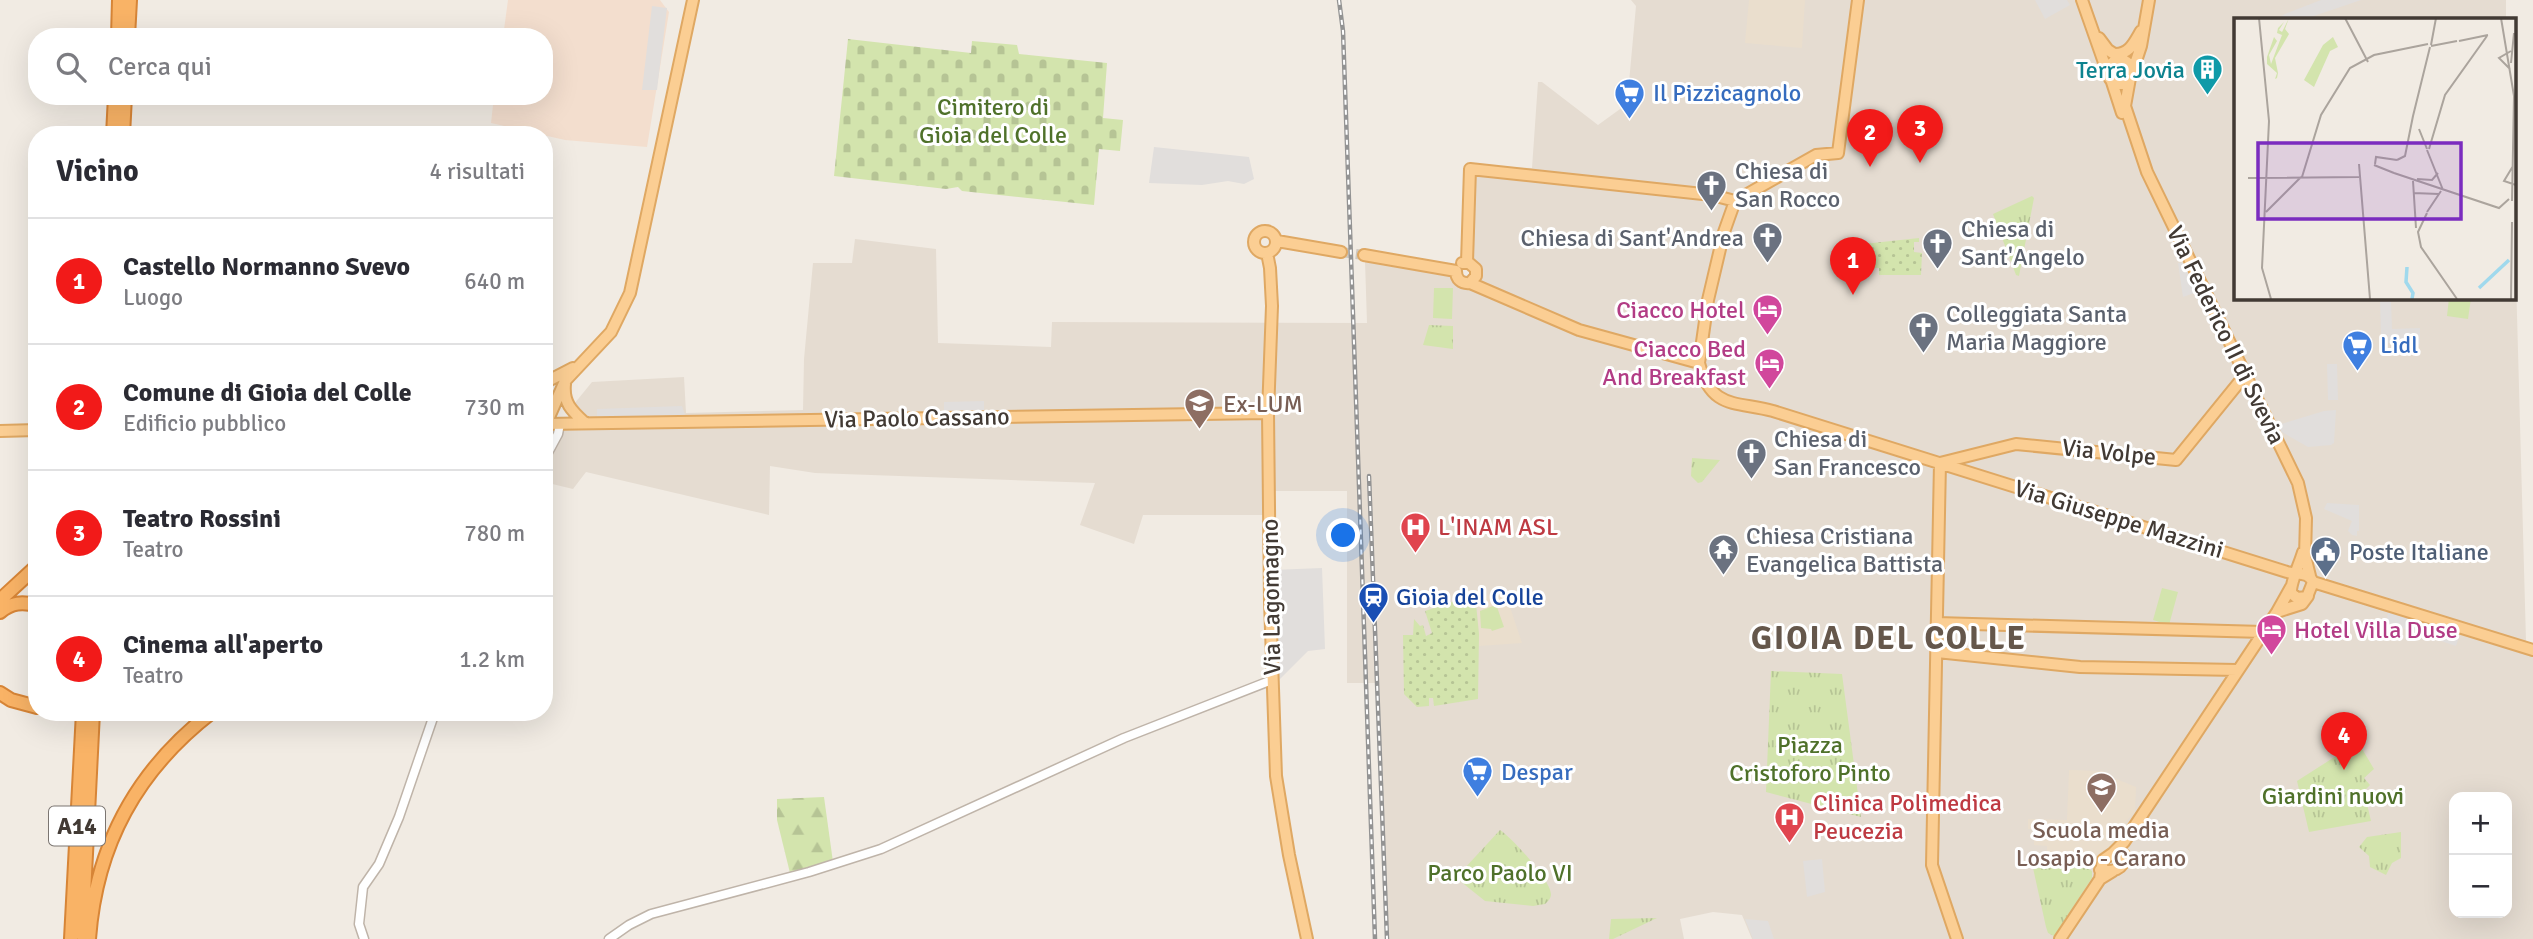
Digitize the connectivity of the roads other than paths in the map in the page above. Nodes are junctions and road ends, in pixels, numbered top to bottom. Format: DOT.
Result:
graph roads {
  1 [pos="119,0"];
  2 [pos="130,0"];
  3 [pos="693,0"];
  4 [pos="1858,0"];
  5 [pos="2082,0"];
  6 [pos="2149,0"];
  7 [pos="2091,23"];
  8 [pos="2144,26"];
  9 [pos="117,28"];
  10 [pos="128,28"];
  11 [pos="2119,57"];
  12 [pos="2131,75"];
  13 [pos="2110,77"];
  14 [pos="115,105"];
  15 [pos="125,105"];
  16 [pos="2123,106"];
  17 [pos="113,126"];
  18 [pos="123,126"];
  19 [pos="1735,201"];
  20 [pos="1277,242"];
  21 [pos="1341,251"];
  22 [pos="1267,253"];
  23 [pos="1364,255"];
  24 [pos="1467,262"];
  25 [pos="1456,271"];
  26 [pos="1469,283"];
  27 [pos="581,363"];
  28 [pos="1699,363"];
  29 [pos="2245,375"];
  30 [pos="553,378"];
  31 [pos="565,381"];
  32 [pos="553,407"];
  33 [pos="1268,413"];
  34 [pos="584,423"];
  35 [pos="553,424"];
  36 [pos="563,424"];
  37 [pos="28,431"];
  38 [pos="0,434"];
  39 [pos="28,436"];
  40 [pos="553,443"];
  41 [pos="1940,463"];
  42 [pos="2305,542"];
  43 [pos="28,574"];
  44 [pos="2297,575"];
  45 [pos="2312,579"];
  46 [pos="2291,587"];
  47 [pos="2308,596"];
  48 [pos="0,600"];
  49 [pos="28,603"];
  50 [pos="0,612"];
  51 [pos="2277,612"];
  52 [pos="1937,624"];
  53 [pos="2263,632"];
  54 [pos="2533,650"];
  55 [pos="1937,652"];
  56 [pos="2238,670"];
  57 [pos="1272,680"];
  58 [pos="0,693"];
  59 [pos="28,704"];
  60 [pos="81,721"];
  61 [pos="93,721"];
  62 [pos="201,721"];
  63 [pos="432,721"];
  64 [pos="2120,850"];
  65 [pos="2099,875"];
  66 [pos="71,939"];
  67 [pos="82,939"];
  68 [pos="89,939"];
  69 [pos="364,939"];
  70 [pos="609,939"];
  71 [pos="1307,939"];
  72 [pos="1957,939"];
  73 [pos="2060,939"];
  1 -- 9 [label="highway"];
  2 -- 10 [label="highway"];
  3 -- 27 [label="main road"];
  4 -- 19 [label="main road"];
  5 -- 7 [label="main road"];
  6 -- 8 [label="main road"];
  7 -- 11 [label="main road"];
  7 -- 13 [label="main road, Via Federico II di Svevia"];
  8 -- 11 [label="main road"];
  8 -- 12 [label="main road"];
  11 -- 12 [label="main road"];
  11 -- 13 [label="main road"];
  12 -- 13 [label="main road"];
  12 -- 16 [label="main road"];
  13 -- 16 [label="main road, Via Federico II di Svevia"];
  14 -- 17 [label="highway"];
  15 -- 18 [label="highway"];
  16 -- 29 [label="main road, Via Federico II di Svevia"];
  19 -- 24 [label="main road"];
  19 -- 28 [label="main road"];
  20 -- 21 [label="main road"];
  20 -- 22 [label="main road"];
  20 -- 22 [label="main road"];
  22 -- 33 [label="main road, Via Lagomagno"];
  23 -- 25 [label="main road"];
  24 -- 25 [label="main road"];
  24 -- 26 [label="main road"];
  25 -- 26 [label="main road"];
  26 -- 28 [label="main road"];
  27 -- 30 [label="main road"];
  27 -- 31 [label="main road"];
  28 -- 41 [label="main road, Via Giuseppe Mazzini"];
  29 -- 41 [label="main road, Via Volpe"];
  29 -- 42 [label="main road, Via Federico II di Svevia"];
  31 -- 32 [label="main road"];
  31 -- 34 [label="main road"];
  33 -- 34 [label="main road, Via Paolo Cassano"];
  33 -- 57 [label="main road, Via Lagomagno"];
  34 -- 36 [label="main road, Via Paolo Cassano"];
  35 -- 36 [label="main road, Via Paolo Cassano"];
  36 -- 40 [label="street"];
  37 -- 38 [label="main road"];
  38 -- 39 [label="main road"];
  41 -- 44 [label="main road, Via Giuseppe Mazzini"];
  41 -- 52 [label="main road"];
  42 -- 44 [label="main road, Via Federico II di Svevia"];
  42 -- 45 [label="main road, Via Federico II di Svevia"];
  43 -- 48 [label="highway"];
  44 -- 45 [label="main road"];
  44 -- 46 [label="main road"];
  45 -- 47 [label="main road"];
  45 -- 54 [label="main road"];
  46 -- 47 [label="main road"];
  46 -- 51 [label="main road"];
  47 -- 51 [label="main road"];
  49 -- 50 [label="highway"];
  51 -- 53 [label="main road"];
  52 -- 53 [label="main road"];
  52 -- 55 [label="main road"];
  53 -- 56 [label="main road"];
  55 -- 56 [label="main road"];
  55 -- 72 [label="main road"];
  56 -- 64 [label="main road"];
  57 -- 70 [label="street"];
  57 -- 71 [label="main road, Via Lagomagno"];
  58 -- 59 [label="highway"];
  60 -- 66 [label="highway, A14"];
  61 -- 67 [label="highway, A14"];
  62 -- 68 [label="highway"];
  63 -- 69 [label="street"];
  64 -- 65 [label="main road"];
  64 -- 65 [label="main road"];
  65 -- 73 [label="main road"];
}
